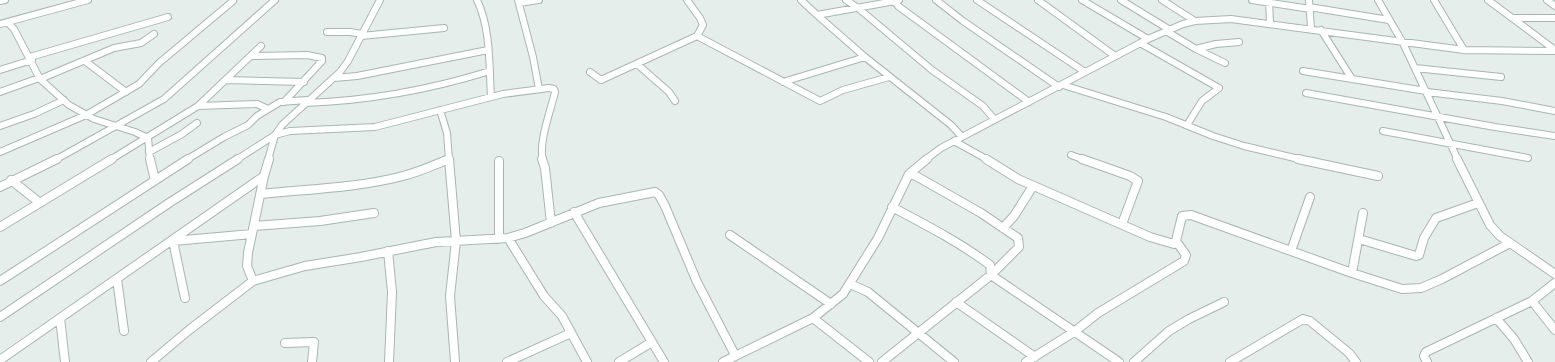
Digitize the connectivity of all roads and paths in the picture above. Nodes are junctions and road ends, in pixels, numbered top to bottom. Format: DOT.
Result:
graph roads {
  1 [pos="5,0"];
  2 [pos="88,0"];
  3 [pos="275,0"];
  4 [pos="380,0"];
  5 [pos="477,0"];
  6 [pos="539,0"];
  7 [pos="686,0"];
  8 [pos="801,0"];
  9 [pos="846,0"];
  10 [pos="936,0"];
  11 [pos="977,0"];
  12 [pos="1038,0"];
  13 [pos="1082,0"];
  14 [pos="1121,0"];
  15 [pos="1162,0"];
  16 [pos="1252,0"];
  17 [pos="1309,0"];
  18 [pos="1378,0"];
  19 [pos="1434,0"];
  20 [pos="1488,0"];
  21 [pos="1547,0"];
  22 [pos="0,1"];
  23 [pos="233,1"];
  24 [pos="518,1"];
  25 [pos="897,1"];
  26 [pos="1269,2"];
  27 [pos="1555,6"];
  28 [pos="858,8"];
  29 [pos="1310,8"];
  30 [pos="817,15"];
  31 [pos="168,17"];
  32 [pos="1513,18"];
  33 [pos="1555,18"];
  34 [pos="1389,20"];
  35 [pos="1195,21"];
  36 [pos="7,22"];
  37 [pos="1270,23"];
  38 [pos="0,24"];
  39 [pos="444,28"];
  40 [pos="1311,28"];
  41 [pos="1168,30"];
  42 [pos="1321,30"];
  43 [pos="327,32"];
  44 [pos="154,34"];
  45 [pos="362,35"];
  46 [pos="697,36"];
  47 [pos="1148,39"];
  48 [pos="1239,42"];
  49 [pos="1140,43"];
  50 [pos="1403,43"];
  51 [pos="261,46"];
  52 [pos="1196,49"];
  53 [pos="488,50"];
  54 [pos="1464,50"];
  55 [pos="1555,51"];
  56 [pos="251,56"];
  57 [pos="1115,56"];
  58 [pos="865,57"];
  59 [pos="31,58"];
  60 [pos="85,61"];
  61 [pos="1225,63"];
  62 [pos="637,64"];
  63 [pos="1415,68"];
  64 [pos="0,70"];
  65 [pos="490,71"];
  66 [pos="1303,71"];
  67 [pos="590,72"];
  68 [pos="1085,72"];
  69 [pos="889,77"];
  70 [pos="1501,77"];
  71 [pos="39,78"];
  72 [pos="334,78"];
  73 [pos="1352,79"];
  74 [pos="226,80"];
  75 [pos="304,82"];
  76 [pos="783,82"];
  77 [pos="1061,86"];
  78 [pos="539,89"];
  79 [pos="1426,91"];
  80 [pos="0,92"];
  81 [pos="126,92"];
  82 [pos="1306,92"];
  83 [pos="491,97"];
  84 [pos="64,100"];
  85 [pos="675,101"];
  86 [pos="284,102"];
  87 [pos="306,102"];
  88 [pos="1029,102"];
  89 [pos="198,106"];
  90 [pos="268,109"];
  91 [pos="440,110"];
  92 [pos="1555,111"];
  93 [pos="86,115"];
  94 [pos="1436,117"];
  95 [pos="994,119"];
  96 [pos="197,123"];
  97 [pos="1187,125"];
  98 [pos="0,126"];
  99 [pos="116,126"];
  100 [pos="1383,131"];
  101 [pos="275,135"];
  102 [pos="1555,136"];
  103 [pos="962,137"];
  104 [pos="148,138"];
  105 [pos="954,141"];
  106 [pos="1450,144"];
  107 [pos="0,152"];
  108 [pos="150,152"];
  109 [pos="1071,155"];
  110 [pos="1528,158"];
  111 [pos="449,159"];
  112 [pos="499,161"];
  113 [pos="909,174"];
  114 [pos="264,176"];
  115 [pos="1378,176"];
  116 [pos="11,180"];
  117 [pos="155,180"];
  118 [pos="1033,186"];
  119 [pos="0,187"];
  120 [pos="261,194"];
  121 [pos="1310,197"];
  122 [pos="40,203"];
  123 [pos="1478,203"];
  124 [pos="892,207"];
  125 [pos="374,212"];
  126 [pos="574,212"];
  127 [pos="1363,213"];
  128 [pos="551,222"];
  129 [pos="1122,224"];
  130 [pos="0,227"];
  131 [pos="1003,228"];
  132 [pos="253,230"];
  133 [pos="730,235"];
  134 [pos="504,238"];
  135 [pos="1359,239"];
  136 [pos="173,241"];
  137 [pos="456,241"];
  138 [pos="1176,241"];
  139 [pos="1510,243"];
  140 [pos="388,251"];
  141 [pos="1291,251"];
  142 [pos="1352,273"];
  143 [pos="1555,274"];
  144 [pos="991,275"];
  145 [pos="117,278"];
  146 [pos="0,281"];
  147 [pos="253,282"];
  148 [pos="1555,283"];
  149 [pos="850,284"];
  150 [pos="185,298"];
  151 [pos="1532,300"];
  152 [pos="956,302"];
  153 [pos="1224,302"];
  154 [pos="831,304"];
  155 [pos="0,317"];
  156 [pos="60,318"];
  157 [pos="813,318"];
  158 [pos="1496,318"];
  159 [pos="124,330"];
  160 [pos="1555,330"];
  161 [pos="1074,332"];
  162 [pos="571,333"];
  163 [pos="917,333"];
  164 [pos="652,342"];
  165 [pos="285,343"];
  166 [pos="735,355"];
  167 [pos="1035,357"];
  168 [pos="0,360"];
  169 [pos="65,362"];
  170 [pos="151,362"];
  171 [pos="312,362"];
  172 [pos="390,362"];
  173 [pos="455,362"];
  174 [pos="507,362"];
  175 [pos="587,362"];
  176 [pos="619,362"];
  177 [pos="664,362"];
  178 [pos="723,362"];
  179 [pos="869,362"];
  180 [pos="882,362"];
  181 [pos="954,362"];
  182 [pos="1026,362"];
  183 [pos="1119,362"];
  184 [pos="1134,362"];
  185 [pos="1230,362"];
  186 [pos="1356,362"];
  187 [pos="1427,362"];
  188 [pos="1528,362"];
  1 -- 22 [label="street"];
  2 -- 36 [label="street"];
  3 -- 99 [label="street"];
  4 -- 45 [label="street"];
  5 -- 53 [label="street"];
  6 -- 24 [label="street"];
  7 -- 46 [label="street"];
  8 -- 30 [label="street"];
  9 -- 28 [label="street"];
  10 -- 77 [label="street"];
  11 -- 68 [label="street"];
  12 -- 57 [label="street"];
  13 -- 47 [label="street"];
  14 -- 41 [label="street"];
  15 -- 35 [label="street"];
  16 -- 26 [label="street"];
  17 -- 29 [label="street"];
  18 -- 34 [label="street"];
  19 -- 54 [label="street"];
  20 -- 32 [label="street"];
  21 -- 27 [label="street"];
  23 -- 81 [label="street"];
  24 -- 78 [label="street"];
  25 -- 28 [label="street"];
  25 -- 88 [label="street"];
  26 -- 29 [label="street"];
  26 -- 37 [label="street"];
  28 -- 30 [label="street"];
  28 -- 95 [label="street"];
  29 -- 34 [label="street"];
  29 -- 40 [label="street"];
  30 -- 58 [label="street"];
  31 -- 59 [label="street"];
  32 -- 33 [label="street"];
  32 -- 55 [label="street"];
  34 -- 50 [label="street"];
  35 -- 37 [label="street"];
  35 -- 41 [label="street"];
  36 -- 38 [label="street"];
  36 -- 59 [label="street"];
  37 -- 40 [label="street"];
  39 -- 45 [label="street"];
  40 -- 42 [label="street"];
  41 -- 47 [label="street"];
  41 -- 52 [label="street"];
  42 -- 50 [label="street"];
  42 -- 73 [label="street"];
  43 -- 45 [label="street"];
  44 -- 60 [label="street"];
  45 -- 72 [label="street"];
  46 -- 62 [label="street"];
  46 -- 76 [label="street"];
  47 -- 49 [label="street"];
  48 -- 52 [label="street"];
  49 -- 57 [label="street"];
  49 -- 97 [label="street"];
  50 -- 54 [label="street"];
  50 -- 63 [label="street"];
  51 -- 56 [label="street"];
  52 -- 61 [label="street"];
  53 -- 65 [label="street"];
  53 -- 72 [label="street"];
  54 -- 55 [label="street"];
  56 -- 74 [label="street"];
  56 -- 75 [label="street"];
  57 -- 68 [label="street"];
  58 -- 69 [label="street"];
  58 -- 76 [label="street"];
  59 -- 64 [label="street"];
  59 -- 71 [label="street"];
  60 -- 71 [label="street"];
  60 -- 81 [label="street"];
  62 -- 67 [label="street"];
  62 -- 85 [label="street"];
  63 -- 70 [label="street"];
  63 -- 79 [label="street"];
  65 -- 83 [label="street"];
  65 -- 87 [label="street"];
  66 -- 73 [label="street"];
  68 -- 77 [label="street"];
  69 -- 76 [label="street"];
  69 -- 103 [label="street"];
  71 -- 80 [label="street"];
  71 -- 84 [label="street"];
  72 -- 87 [label="street"];
  73 -- 79 [label="street"];
  74 -- 75 [label="street"];
  74 -- 89 [label="street"];
  75 -- 86 [label="street"];
  77 -- 88 [label="street"];
  77 -- 97 [label="street"];
  78 -- 83 [label="street"];
  78 -- 128 [label="street"];
  79 -- 92 [label="street"];
  79 -- 94 [label="street"];
  81 -- 93 [label="street"];
  82 -- 94 [label="street"];
  83 -- 91 [label="street"];
  84 -- 93 [label="street"];
  84 -- 98 [label="street"];
  86 -- 87 [label="street"];
  86 -- 90 [label="street"];
  87 -- 101 [label="street"];
  88 -- 95 [label="street"];
  89 -- 90 [label="street"];
  89 -- 104 [label="street"];
  90 -- 117 [label="street"];
  91 -- 101 [label="street"];
  91 -- 111 [label="street"];
  93 -- 99 [label="street"];
  93 -- 107 [label="street"];
  94 -- 102 [label="street"];
  94 -- 106 [label="street"];
  95 -- 103 [label="street"];
  96 -- 108 [label="street"];
  97 -- 115 [label="street"];
  99 -- 104 [label="street"];
  99 -- 116 [label="street"];
  100 -- 106 [label="street"];
  101 -- 114 [label="street"];
  101 -- 155 [label="street"];
  103 -- 105 [label="street"];
  104 -- 108 [label="street"];
  104 -- 122 [label="street"];
  105 -- 113 [label="street"];
  105 -- 118 [label="street"];
  106 -- 110 [label="street"];
  106 -- 123 [label="street"];
  108 -- 117 [label="street"];
  109 -- 129 [label="street"];
  111 -- 120 [label="street"];
  111 -- 137 [label="street"];
  112 -- 134 [label="street"];
  113 -- 124 [label="street"];
  113 -- 131 [label="street"];
  114 -- 120 [label="street"];
  114 -- 136 [label="street"];
  116 -- 119 [label="street"];
  116 -- 122 [label="street"];
  117 -- 146 [label="street"];
  118 -- 129 [label="street"];
  118 -- 131 [label="street"];
  120 -- 132 [label="street"];
  121 -- 141 [label="street"];
  122 -- 130 [label="street"];
  123 -- 135 [label="street"];
  123 -- 139 [label="street"];
  124 -- 144 [label="street"];
  124 -- 149 [label="street"];
  125 -- 132 [label="street"];
  126 -- 128 [label="street"];
  126 -- 164 [label="street"];
  126 -- 166 [label="street"];
  127 -- 135 [label="street"];
  128 -- 134 [label="street"];
  129 -- 138 [label="street"];
  131 -- 144 [label="street"];
  132 -- 136 [label="street"];
  132 -- 147 [label="street"];
  133 -- 154 [label="street"];
  134 -- 137 [label="street"];
  134 -- 162 [label="street"];
  135 -- 142 [label="street"];
  136 -- 145 [label="street"];
  136 -- 150 [label="street"];
  137 -- 140 [label="street"];
  137 -- 173 [label="street"];
  138 -- 141 [label="street"];
  138 -- 161 [label="street"];
  139 -- 142 [label="street"];
  139 -- 143 [label="street"];
  140 -- 147 [label="street"];
  140 -- 172 [label="street"];
  141 -- 142 [label="street"];
  144 -- 152 [label="street"];
  144 -- 161 [label="street"];
  145 -- 156 [label="street"];
  145 -- 159 [label="street"];
  147 -- 170 [label="street"];
  148 -- 151 [label="street"];
  149 -- 154 [label="street"];
  149 -- 163 [label="street"];
  151 -- 158 [label="street"];
  151 -- 160 [label="street"];
  152 -- 163 [label="street"];
  152 -- 167 [label="street"];
  153 -- 184 [label="street"];
  154 -- 157 [label="street"];
  156 -- 168 [label="street"];
  156 -- 169 [label="street"];
  157 -- 166 [label="street"];
  157 -- 179 [label="street"];
  158 -- 187 [label="street"];
  158 -- 188 [label="street"];
  161 -- 167 [label="street"];
  161 -- 183 [label="street"];
  162 -- 174 [label="street"];
  162 -- 175 [label="street"];
  163 -- 180 [label="street"];
  163 -- 181 [label="street"];
  164 -- 176 [label="street"];
  164 -- 177 [label="street"];
  165 -- 171 [label="street"];
  166 -- 178 [label="street"];
  167 -- 182 [label="street"];
  185 -- 186 [label="street"];
}
